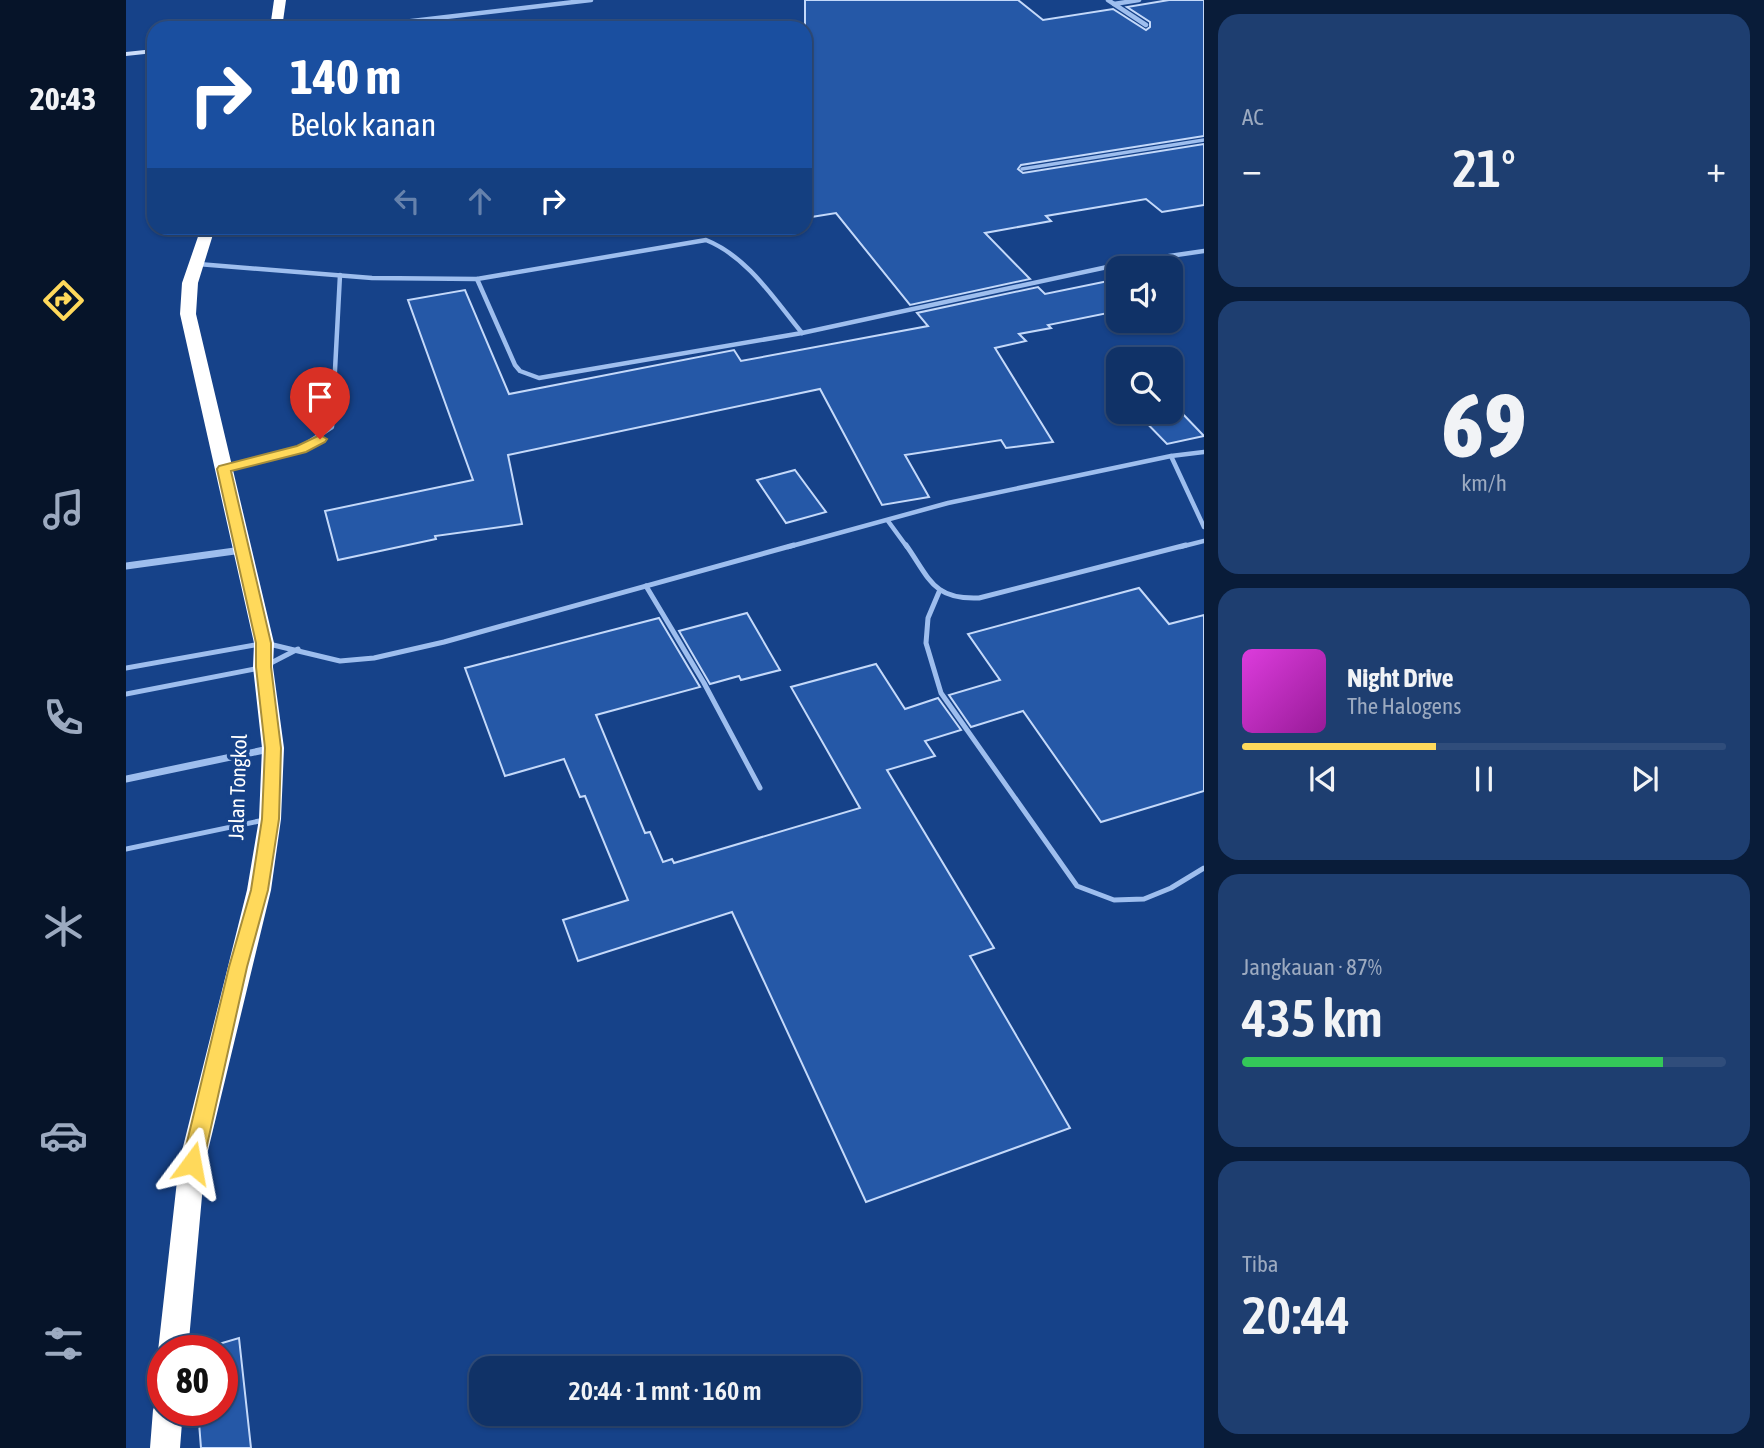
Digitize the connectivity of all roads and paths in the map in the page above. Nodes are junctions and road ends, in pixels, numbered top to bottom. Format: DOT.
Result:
graph roads {
  1 [pos="280,0"];
  2 [pos="591,0"];
  3 [pos="1108,0"];
  4 [pos="1139,0"];
  5 [pos="1113,4"];
  6 [pos="277,21"];
  7 [pos="412,21"];
  8 [pos="1146,25"];
  9 [pos="147,52"];
  10 [pos="126,54"];
  11 [pos="1204,140"];
  12 [pos="1022,169"];
  13 [pos="205,235"];
  14 [pos="1204,251"];
  15 [pos="195,264"];
  16 [pos="340,275"];
  17 [pos="477,279"];
  18 [pos="802,333"];
  19 [pos="1204,452"];
  20 [pos="1171,456"];
  21 [pos="224,469"];
  22 [pos="888,521"];
  23 [pos="1204,527"];
  24 [pos="1204,541"];
  25 [pos="242,550"];
  26 [pos="126,566"];
  27 [pos="646,586"];
  28 [pos="939,592"];
  29 [pos="264,643"];
  30 [pos="298,649"];
  31 [pos="263,667"];
  32 [pos="126,668"];
  33 [pos="126,694"];
  34 [pos="273,748"];
  35 [pos="126,779"];
  36 [pos="760,788"];
  37 [pos="270,819"];
  38 [pos="126,849"];
  39 [pos="1204,868"];
  40 [pos="175,1335"];
  41 [pos="167,1426"];
  42 [pos="165,1448"];
  1 -- 6 [label="highway"];
  2 -- 7 [label="street"];
  3 -- 5 [label="street"];
  4 -- 5 [label="street"];
  5 -- 8 [label="street"];
  9 -- 10 [label="main road"];
  11 -- 12 [label="lane"];
  13 -- 15 [label="highway, Jalan Tongkol"];
  14 -- 18 [label="lane"];
  15 -- 16 [label="lane"];
  15 -- 21 [label="highway, Jalan Tongkol"];
  16 -- 17 [label="lane"];
  16 -- 21 [label="lane"];
  17 -- 18 [label="lane"];
  17 -- 18 [label="lane"];
  19 -- 20 [label="lane"];
  20 -- 22 [label="lane"];
  20 -- 23 [label="lane"];
  21 -- 25 [label="highway, Jalan Tongkol"];
  22 -- 27 [label="lane"];
  22 -- 28 [label="lane"];
  24 -- 28 [label="lane"];
  25 -- 26 [label="street"];
  25 -- 29 [label="highway, Jalan Tongkol"];
  27 -- 30 [label="lane"];
  27 -- 36 [label="lane"];
  28 -- 39 [label="lane"];
  29 -- 30 [label="lane"];
  29 -- 31 [label="highway, Jalan Tongkol"];
  29 -- 32 [label="lane"];
  30 -- 31 [label="lane"];
  31 -- 33 [label="lane"];
  31 -- 34 [label="highway, Jalan Tongkol"];
  34 -- 35 [label="street"];
  34 -- 37 [label="highway, Jalan Tongkol"];
  37 -- 38 [label="lane"];
  37 -- 40 [label="highway, Jalan Tongkol"];
  41 -- 42 [label="highway"];
}
